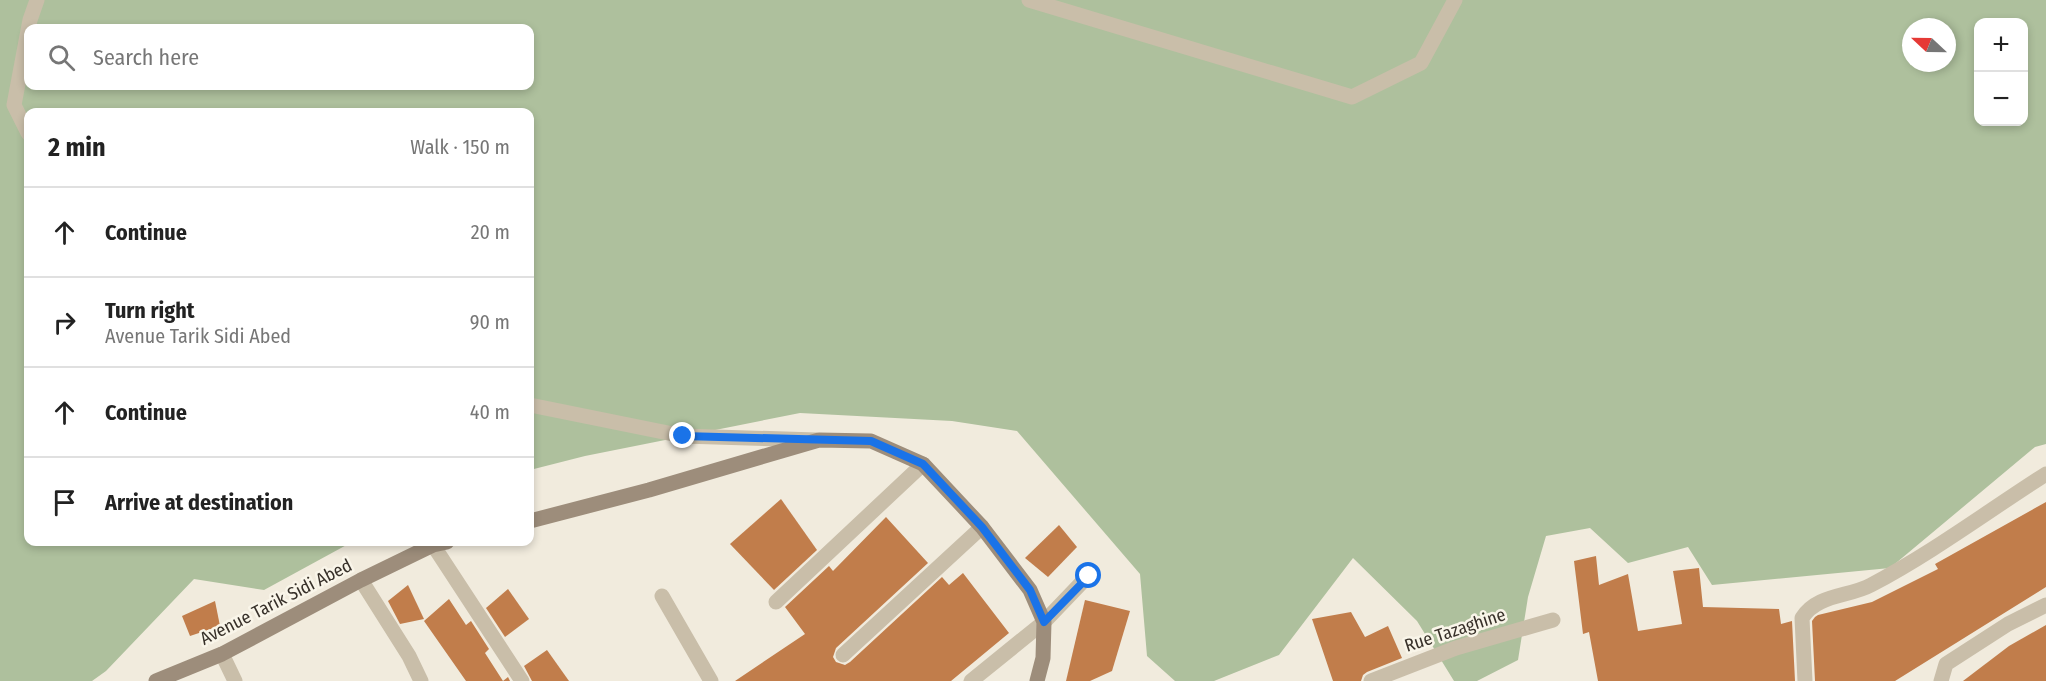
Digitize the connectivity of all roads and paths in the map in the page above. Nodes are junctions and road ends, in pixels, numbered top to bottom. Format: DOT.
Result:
graph roads {
  1 [pos="37,0"];
  2 [pos="1029,0"];
  3 [pos="1455,0"];
  4 [pos="29,24"];
  5 [pos="24,52"];
  6 [pos="24,125"];
  7 [pos="534,406"];
  8 [pos="819,440"];
  9 [pos="923,464"];
  10 [pos="2046,474"];
  11 [pos="534,520"];
  12 [pos="982,527"];
  13 [pos="434,546"];
  14 [pos="442,546"];
  15 [pos="1089,576"];
  16 [pos="361,580"];
  17 [pos="662,596"];
  18 [pos="776,602"];
  19 [pos="2046,605"];
  20 [pos="1553,620"];
  21 [pos="1044,622"];
  22 [pos="222,654"];
  23 [pos="843,655"];
  24 [pos="156,681"];
  25 [pos="235,681"];
  26 [pos="421,681"];
  27 [pos="522,681"];
  28 [pos="711,681"];
  29 [pos="971,681"];
  30 [pos="1037,681"];
  31 [pos="1371,681"];
  32 [pos="1805,681"];
  33 [pos="1941,681"];
  1 -- 4 [label="street"];
  2 -- 3 [label="street"];
  5 -- 6 [label="street"];
  7 -- 8 [label="street"];
  8 -- 9 [label="street"];
  8 -- 11 [label="street"];
  9 -- 12 [label="street"];
  9 -- 18 [label="street"];
  10 -- 32 [label="street"];
  12 -- 21 [label="street"];
  12 -- 23 [label="street"];
  13 -- 16 [label="street, Avenue Tarik Sidi Abed"];
  14 -- 27 [label="street"];
  15 -- 21 [label="street"];
  16 -- 22 [label="street, Avenue Tarik Sidi Abed"];
  16 -- 26 [label="street"];
  17 -- 28 [label="street"];
  19 -- 33 [label="street"];
  20 -- 31 [label="street, Rue Tazaghine"];
  21 -- 29 [label="street"];
  21 -- 30 [label="street"];
  22 -- 24 [label="street, Avenue Tarik Sidi Abed"];
  22 -- 25 [label="street"];
}
